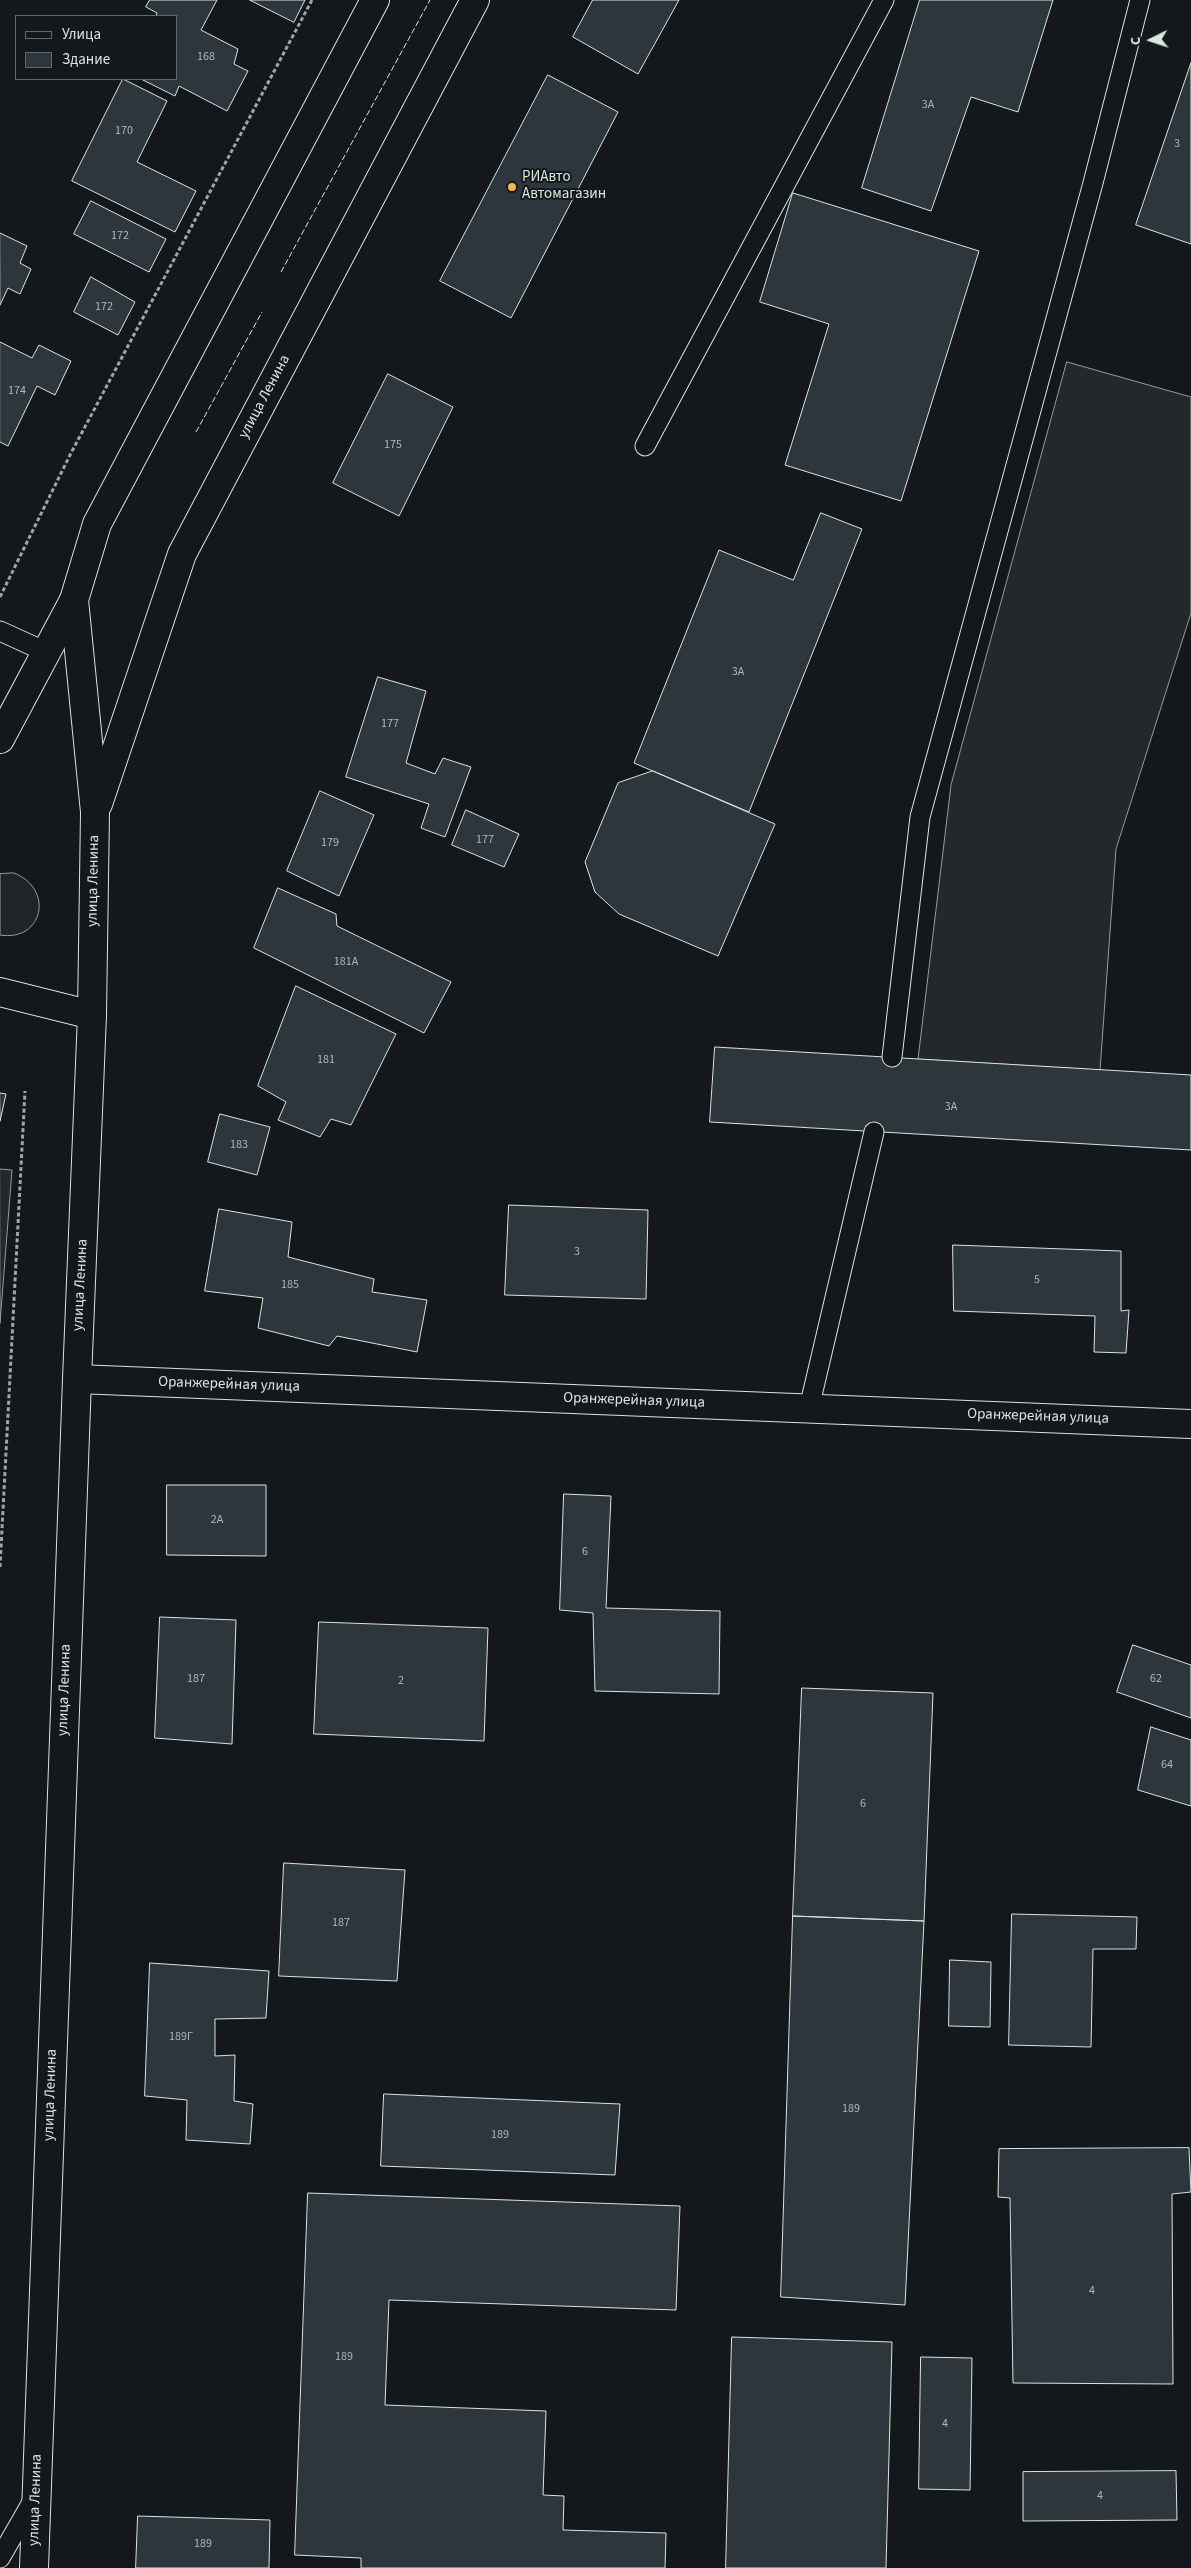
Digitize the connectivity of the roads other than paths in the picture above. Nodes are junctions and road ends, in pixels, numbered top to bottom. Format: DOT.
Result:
graph roads {
  1 [pos="375,0"];
  2 [pos="475,0"];
  3 [pos="884,0"];
  4 [pos="1140,0"];
  5 [pos="645,446"];
  6 [pos="74,600"];
  7 [pos="0,631"];
  8 [pos="46,652"];
  9 [pos="0,739"];
  10 [pos="95,812"];
  11 [pos="0,992"];
  12 [pos="92,1015"];
  13 [pos="892,1057"];
  14 [pos="874,1132"];
  15 [pos="76,1379"];
  16 [pos="809,1408"];
  17 [pos="1191,1424"];
  18 [pos="36,2494"];
  19 [pos="0,2558"];
  20 [pos="34,2568"];
  1 -- 6 [label="main road, улица Ленина"];
  2 -- 10 [label="main road, улица Ленина"];
  3 -- 5 [label="lane"];
  4 -- 13 [label="lane"];
  6 -- 8 [label="main road, улица Ленина"];
  6 -- 10 [label="main road, улица Ленина"];
  7 -- 8 [label="lane"];
  8 -- 9 [label="main road, улица Ленина"];
  10 -- 12 [label="main road, улица Ленина"];
  11 -- 12 [label="main road"];
  12 -- 15 [label="main road, улица Ленина"];
  14 -- 16 [label="lane"];
  15 -- 16 [label="main road, Оранжерейная улица"];
  15 -- 18 [label="main road, улица Ленина"];
  16 -- 17 [label="main road, Оранжерейная улица"];
  18 -- 19 [label="lane"];
  18 -- 20 [label="main road, улица Ленина"];
}
